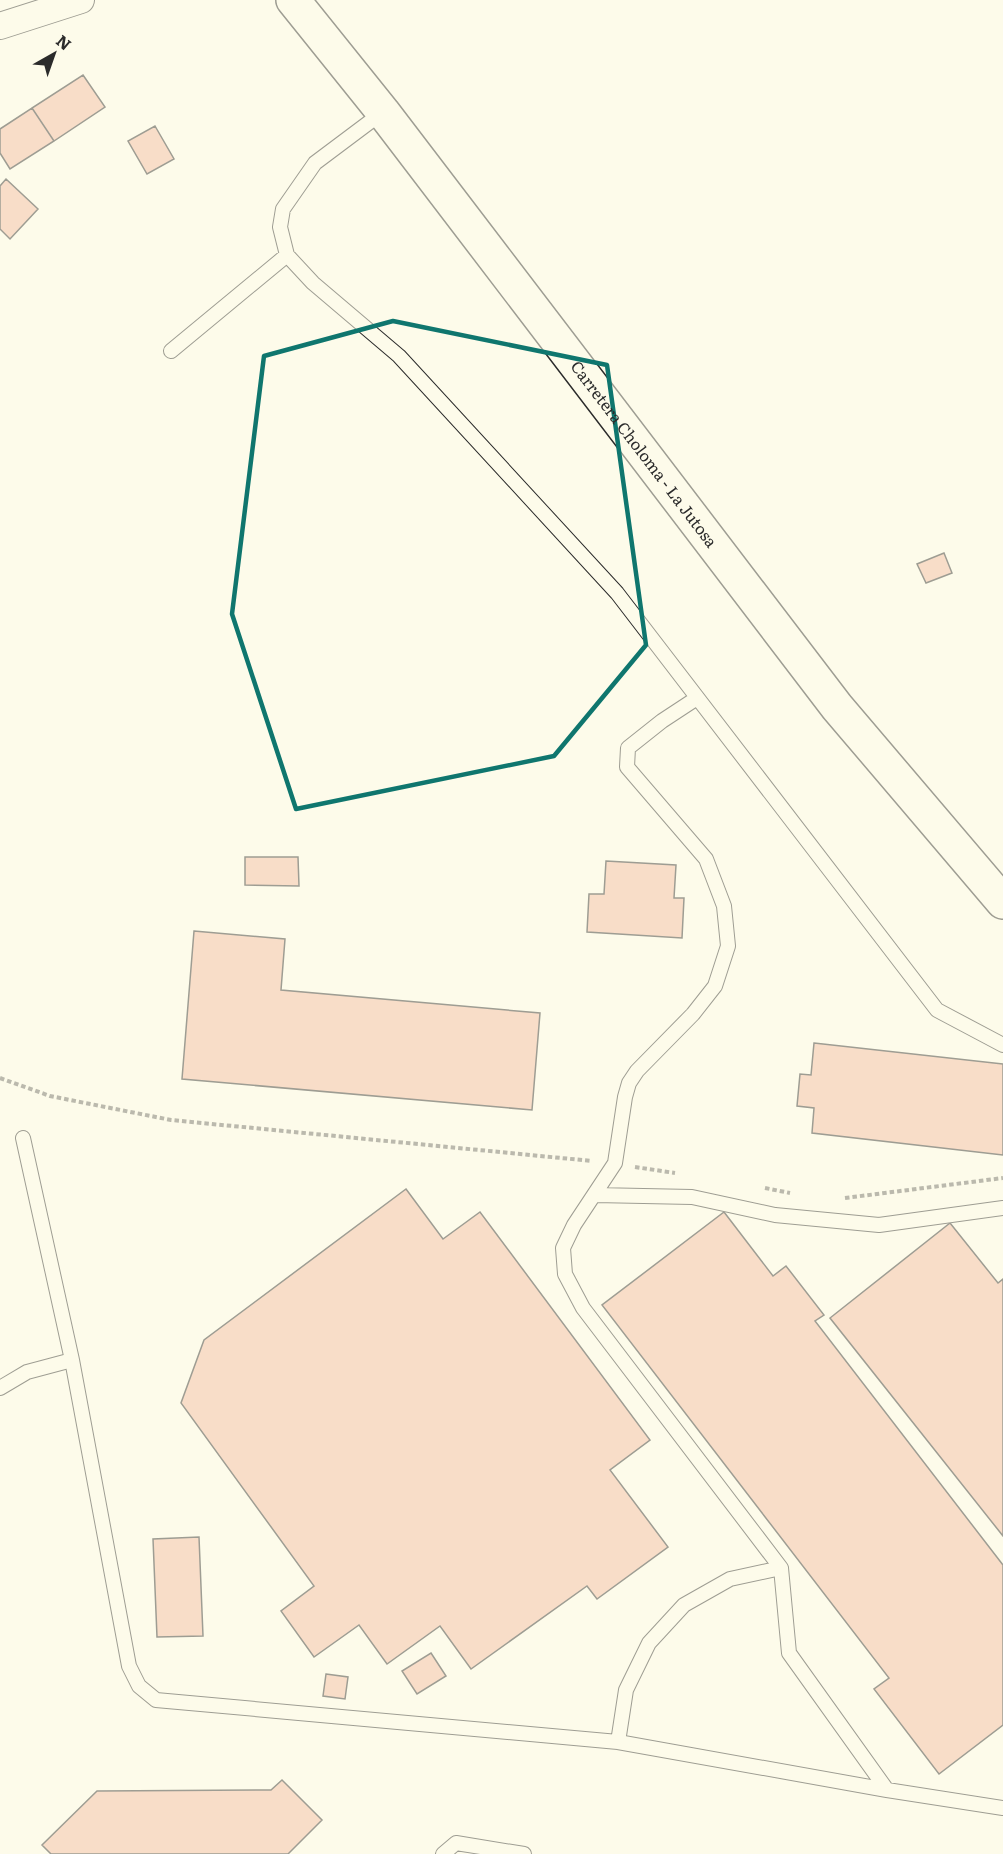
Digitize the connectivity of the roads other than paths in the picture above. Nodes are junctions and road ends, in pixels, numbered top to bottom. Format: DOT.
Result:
graph roads {
  1 [pos="81,0"];
  2 [pos="294,0"];
  3 [pos="0,26"];
  4 [pos="383,112"];
  5 [pos="287,255"];
  6 [pos="171,351"];
  7 [pos="697,698"];
  8 [pos="1003,902"];
  9 [pos="1003,1045"];
  10 [pos="23,1138"];
  11 [pos="595,1195"];
  12 [pos="1003,1208"];
  13 [pos="72,1360"];
  14 [pos="0,1388"];
  15 [pos="781,1568"];
  16 [pos="618,1742"];
  17 [pos="886,1790"];
  18 [pos="1003,1808"];
  19 [pos="443,1854"];
  20 [pos="524,1854"];
  1 -- 3 [label="street"];
  2 -- 4 [label="street, Carretera Choloma - La Jutosa"];
  4 -- 5 [label="lane"];
  4 -- 8 [label="street, Carretera Choloma - La Jutosa"];
  5 -- 6 [label="lane"];
  5 -- 7 [label="lane"];
  7 -- 9 [label="lane"];
  7 -- 11 [label="lane"];
  10 -- 13 [label="lane"];
  11 -- 12 [label="lane"];
  11 -- 15 [label="lane"];
  13 -- 14 [label="lane"];
  13 -- 16 [label="lane"];
  15 -- 16 [label="lane"];
  15 -- 17 [label="lane"];
  16 -- 17 [label="lane"];
  17 -- 18 [label="lane"];
  19 -- 20 [label="lane"];
}
